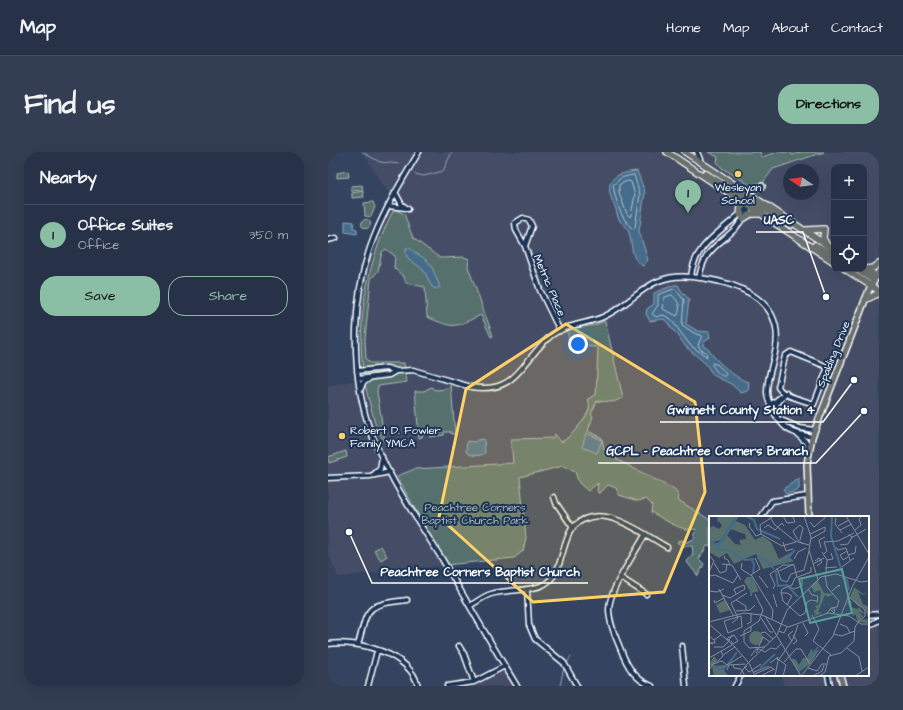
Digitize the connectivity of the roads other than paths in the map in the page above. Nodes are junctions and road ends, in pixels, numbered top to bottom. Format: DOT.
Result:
graph roads {
  1 [pos="419,152"];
  2 [pos="668,152"];
  3 [pos="685,152"];
  4 [pos="697,152"];
  5 [pos="701,163"];
  6 [pos="692,168"];
  7 [pos="762,186"];
  8 [pos="741,189"];
  9 [pos="395,192"];
  10 [pos="737,198"];
  11 [pos="392,200"];
  12 [pos="751,202"];
  13 [pos="402,205"];
  14 [pos="388,206"];
  15 [pos="762,215"];
  16 [pos="741,217"];
  17 [pos="802,229"];
  18 [pos="336,238"];
  19 [pos="328,240"];
  20 [pos="803,241"];
  21 [pos="826,244"];
  22 [pos="525,246"];
  23 [pos="831,248"];
  24 [pos="831,254"];
  25 [pos="831,260"];
  26 [pos="879,264"];
  27 [pos="867,269"];
  28 [pos="854,272"];
  29 [pos="862,272"];
  30 [pos="867,272"];
  31 [pos="691,277"];
  32 [pos="699,278"];
  33 [pos="876,279"];
  34 [pos="879,292"];
  35 [pos="865,300"];
  36 [pos="560,331"];
  37 [pos="357,371"];
  38 [pos="396,371"];
  39 [pos="371,377"];
  40 [pos="358,379"];
  41 [pos="360,391"];
  42 [pos="786,394"];
  43 [pos="770,406"];
  44 [pos="779,419"];
  45 [pos="814,430"];
  46 [pos="794,432"];
  47 [pos="812,437"];
  48 [pos="809,451"];
  49 [pos="382,457"];
  50 [pos="390,472"];
  51 [pos="370,476"];
  52 [pos="328,478"];
  53 [pos="807,496"];
  54 [pos="554,497"];
  55 [pos="762,516"];
  56 [pos="809,516"];
  57 [pos="573,528"];
  58 [pos="645,535"];
  59 [pos="667,547"];
  60 [pos="621,578"];
  61 [pos="527,589"];
  62 [pos="646,594"];
  63 [pos="406,600"];
  64 [pos="470,606"];
  65 [pos="879,614"];
  66 [pos="869,615"];
  67 [pos="879,620"];
  68 [pos="869,625"];
  69 [pos="328,644"];
  70 [pos="358,646"];
  71 [pos="459,646"];
  72 [pos="682,646"];
  73 [pos="377,651"];
  74 [pos="505,666"];
  75 [pos="740,676"];
  76 [pos="828,676"];
  77 [pos="840,676"];
  78 [pos="474,682"];
  79 [pos="368,686"];
  80 [pos="418,686"];
  81 [pos="447,686"];
  82 [pos="517,686"];
  83 [pos="577,686"];
  84 [pos="652,686"];
  85 [pos="686,686"];
  86 [pos="735,686"];
  87 [pos="830,686"];
  88 [pos="842,686"];
  1 -- 9 [label="street"];
  2 -- 6 [label="highway"];
  3 -- 5 [label="highway"];
  4 -- 5 [label="street"];
  5 -- 8 [label="highway"];
  6 -- 10 [label="highway"];
  6 -- 12 [label="highway"];
  7 -- 8 [label="highway"];
  8 -- 12 [label="highway"];
  9 -- 11 [label="street"];
  9 -- 13 [label="street"];
  10 -- 12 [label="highway"];
  10 -- 16 [label="highway"];
  11 -- 13 [label="street"];
  11 -- 14 [label="street"];
  12 -- 15 [label="highway"];
  12 -- 16 [label="street"];
  12 -- 17 [label="highway"];
  13 -- 14 [label="street"];
  14 -- 37 [label="street"];
  15 -- 16 [label="highway"];
  15 -- 20 [label="highway"];
  16 -- 31 [label="street"];
  16 -- 32 [label="street"];
  17 -- 21 [label="highway"];
  17 -- 21 [label="highway"];
  18 -- 19 [label="street"];
  20 -- 24 [label="highway"];
  20 -- 25 [label="highway"];
  21 -- 23 [label="highway"];
  22 -- 22 [label="street, Metric Place"];
  22 -- 36 [label="street, Metric Place"];
  26 -- 27 [label="highway"];
  28 -- 33 [label="highway"];
  29 -- 33 [label="highway"];
  30 -- 33 [label="highway"];
  31 -- 32 [label="street"];
  31 -- 36 [label="street"];
  32 -- 43 [label="street"];
  33 -- 34 [label="highway"];
  33 -- 35 [label="main road, Spalding Drive"];
  34 -- 35 [label="highway"];
  35 -- 45 [label="main road, Spalding Drive"];
  36 -- 38 [label="street"];
  37 -- 38 [label="street"];
  37 -- 40 [label="street"];
  38 -- 39 [label="street"];
  39 -- 40 [label="street"];
  39 -- 41 [label="street"];
  40 -- 41 [label="street"];
  41 -- 49 [label="street"];
  42 -- 42 [label="street"];
  42 -- 43 [label="street"];
  43 -- 44 [label="street"];
  44 -- 45 [label="street"];
  44 -- 46 [label="street"];
  45 -- 47 [label="main road, Spalding Drive"];
  46 -- 47 [label="street"];
  46 -- 48 [label="street"];
  47 -- 48 [label="main road, Spalding Drive"];
  48 -- 53 [label="main road, Spalding Drive"];
  49 -- 50 [label="street"];
  49 -- 51 [label="street"];
  50 -- 51 [label="street"];
  50 -- 64 [label="street"];
  51 -- 52 [label="street"];
  53 -- 55 [label="street"];
  53 -- 56 [label="main road, Spalding Drive"];
  54 -- 57 [label="street"];
  57 -- 58 [label="street"];
  57 -- 61 [label="street"];
  58 -- 59 [label="street"];
  58 -- 60 [label="street"];
  60 -- 62 [label="street"];
  60 -- 84 [label="street"];
  61 -- 64 [label="street"];
  61 -- 83 [label="street"];
  63 -- 70 [label="street"];
  64 -- 74 [label="street"];
  65 -- 66 [label="street"];
  67 -- 68 [label="street"];
  69 -- 70 [label="street"];
  70 -- 73 [label="street"];
  71 -- 78 [label="street"];
  72 -- 85 [label="street"];
  73 -- 79 [label="street"];
  73 -- 80 [label="street"];
  74 -- 78 [label="street"];
  74 -- 82 [label="street"];
  75 -- 86 [label="street"];
  76 -- 87 [label="street"];
  77 -- 88 [label="main road"];
  78 -- 81 [label="street"];
}
